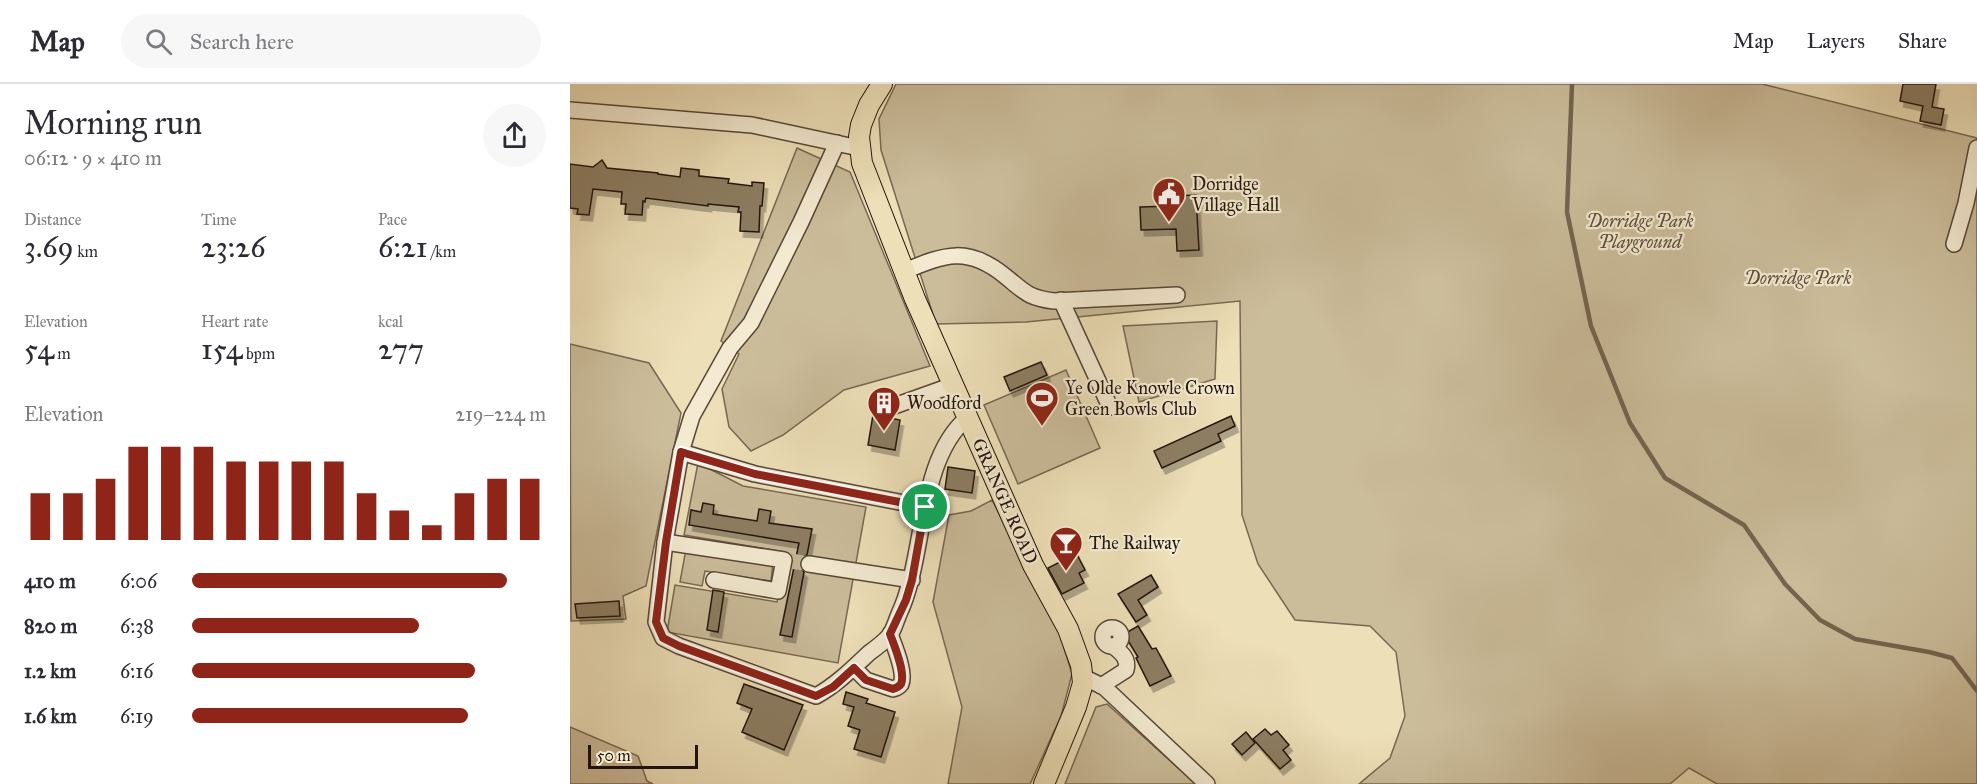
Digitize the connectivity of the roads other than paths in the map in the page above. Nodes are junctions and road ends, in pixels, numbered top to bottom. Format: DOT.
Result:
graph roads {
  1 [pos="882,84"];
  2 [pos="570,110"];
  3 [pos="837,143"];
  4 [pos="859,148"];
  5 [pos="1977,148"];
  6 [pos="1954,244"];
  7 [pos="905,271"];
  8 [pos="1177,295"];
  9 [pos="1061,300"];
  10 [pos="953,385"];
  11 [pos="1110,407"];
  12 [pos="883,410"];
  13 [pos="967,418"];
  14 [pos="681,452"];
  15 [pos="925,507"];
  16 [pos="666,542"];
  17 [pos="809,564"];
  18 [pos="714,579"];
  19 [pos="912,580"];
  20 [pos="890,634"];
  21 [pos="1113,646"];
  22 [pos="854,668"];
  23 [pos="1083,677"];
  24 [pos="1101,686"];
  25 [pos="1044,784"];
  26 [pos="1207,784"];
  1 -- 4 [label="main road, GRANGE ROAD"];
  2 -- 3 [label="street"];
  3 -- 4 [label="street"];
  3 -- 14 [label="street"];
  4 -- 7 [label="main road, GRANGE ROAD"];
  5 -- 6 [label="street"];
  7 -- 9 [label="street"];
  7 -- 10 [label="main road, GRANGE ROAD"];
  8 -- 9 [label="street"];
  9 -- 11 [label="street"];
  10 -- 12 [label="street"];
  10 -- 13 [label="main road, GRANGE ROAD"];
  13 -- 15 [label="street"];
  13 -- 23 [label="main road, GRANGE ROAD"];
  14 -- 15 [label="street"];
  14 -- 16 [label="street"];
  15 -- 19 [label="street"];
  16 -- 18 [label="street"];
  16 -- 22 [label="street"];
  17 -- 19 [label="street"];
  19 -- 20 [label="street"];
  20 -- 22 [label="street"];
  20 -- 22 [label="street"];
  21 -- 24 [label="street"];
  23 -- 24 [label="street"];
  23 -- 25 [label="main road, GRANGE ROAD"];
  24 -- 26 [label="street"];
}
